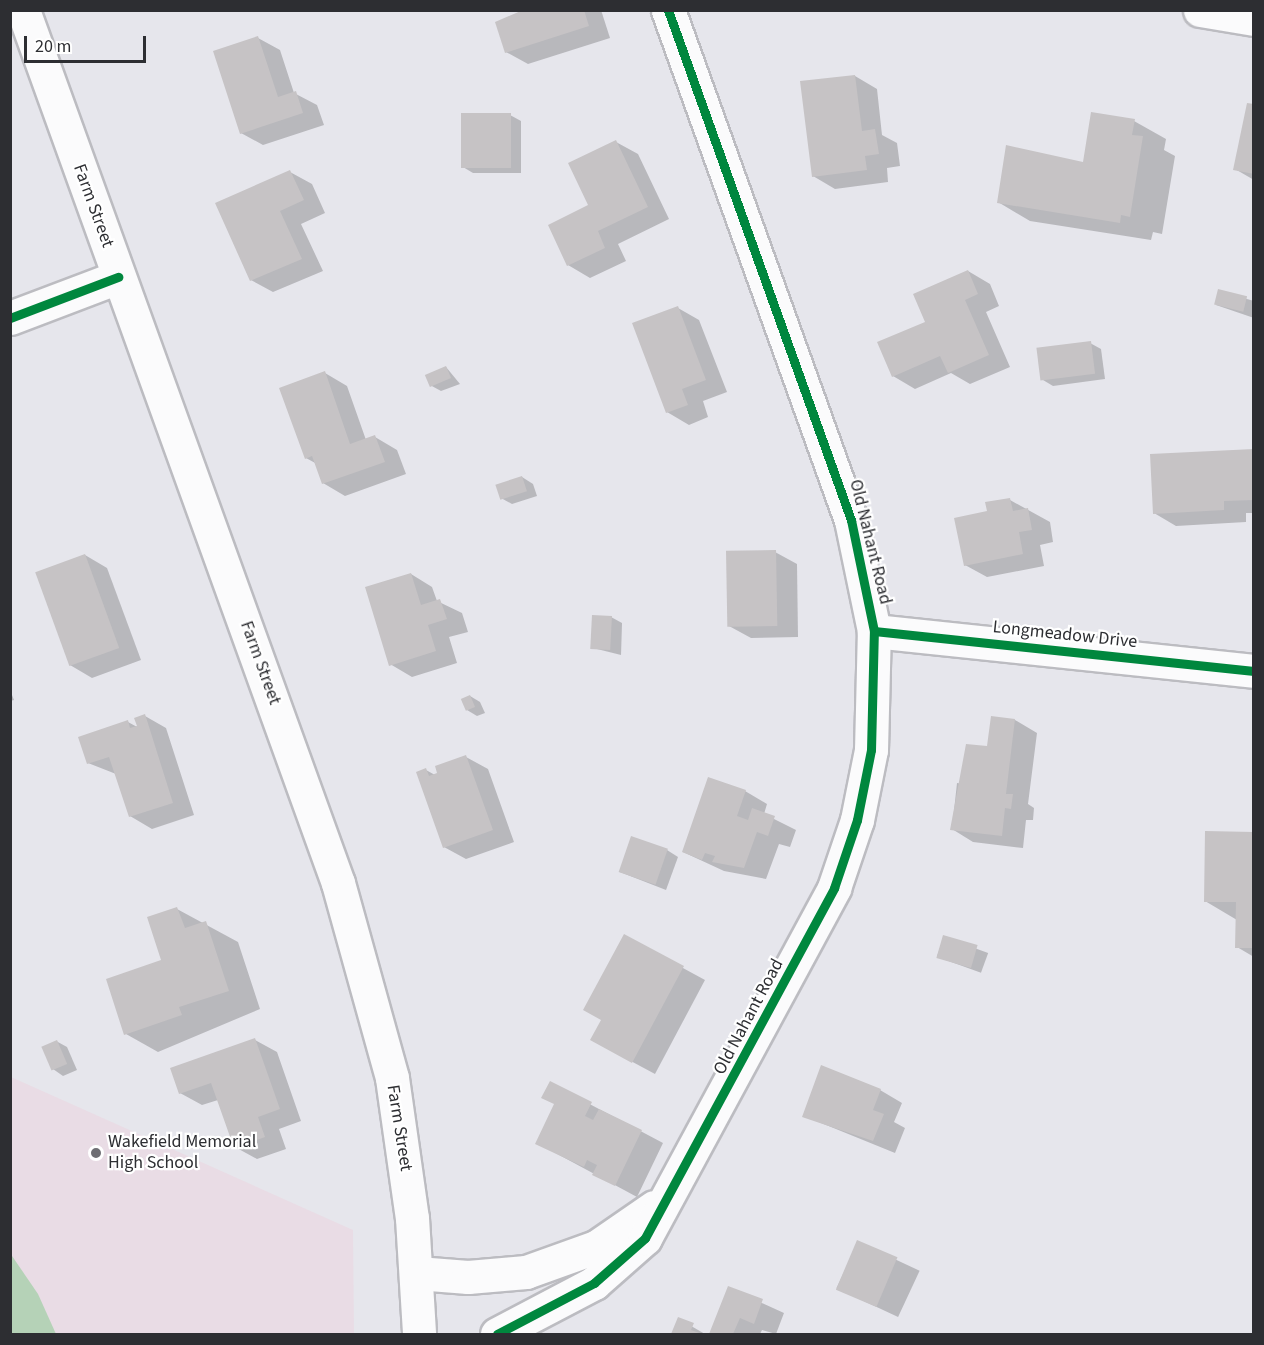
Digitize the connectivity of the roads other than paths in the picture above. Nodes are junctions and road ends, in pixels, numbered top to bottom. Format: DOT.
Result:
graph roads {
  1 [pos="23,10"];
  2 [pos="668,10"];
  3 [pos="1200,10"];
  4 [pos="1254,19"];
  5 [pos="118,277"];
  6 [pos="10,318"];
  7 [pos="874,631"];
  8 [pos="1254,671"];
  9 [pos="667,1196"];
  10 [pos="417,1273"];
  11 [pos="419,1335"];
  12 [pos="497,1335"];
  1 -- 5 [label="street, Farm Street"];
  2 -- 7 [label="street, Old Nahant Road"];
  3 -- 4 [label="street"];
  5 -- 6 [label="street"];
  5 -- 10 [label="street, Farm Street"];
  7 -- 8 [label="street, Longmeadow Drive"];
  7 -- 9 [label="street, Old Nahant Road"];
  9 -- 10 [label="street, Old Nahant Road"];
  9 -- 12 [label="street, Old Nahant Road"];
  10 -- 11 [label="street, Farm Street"];
}
